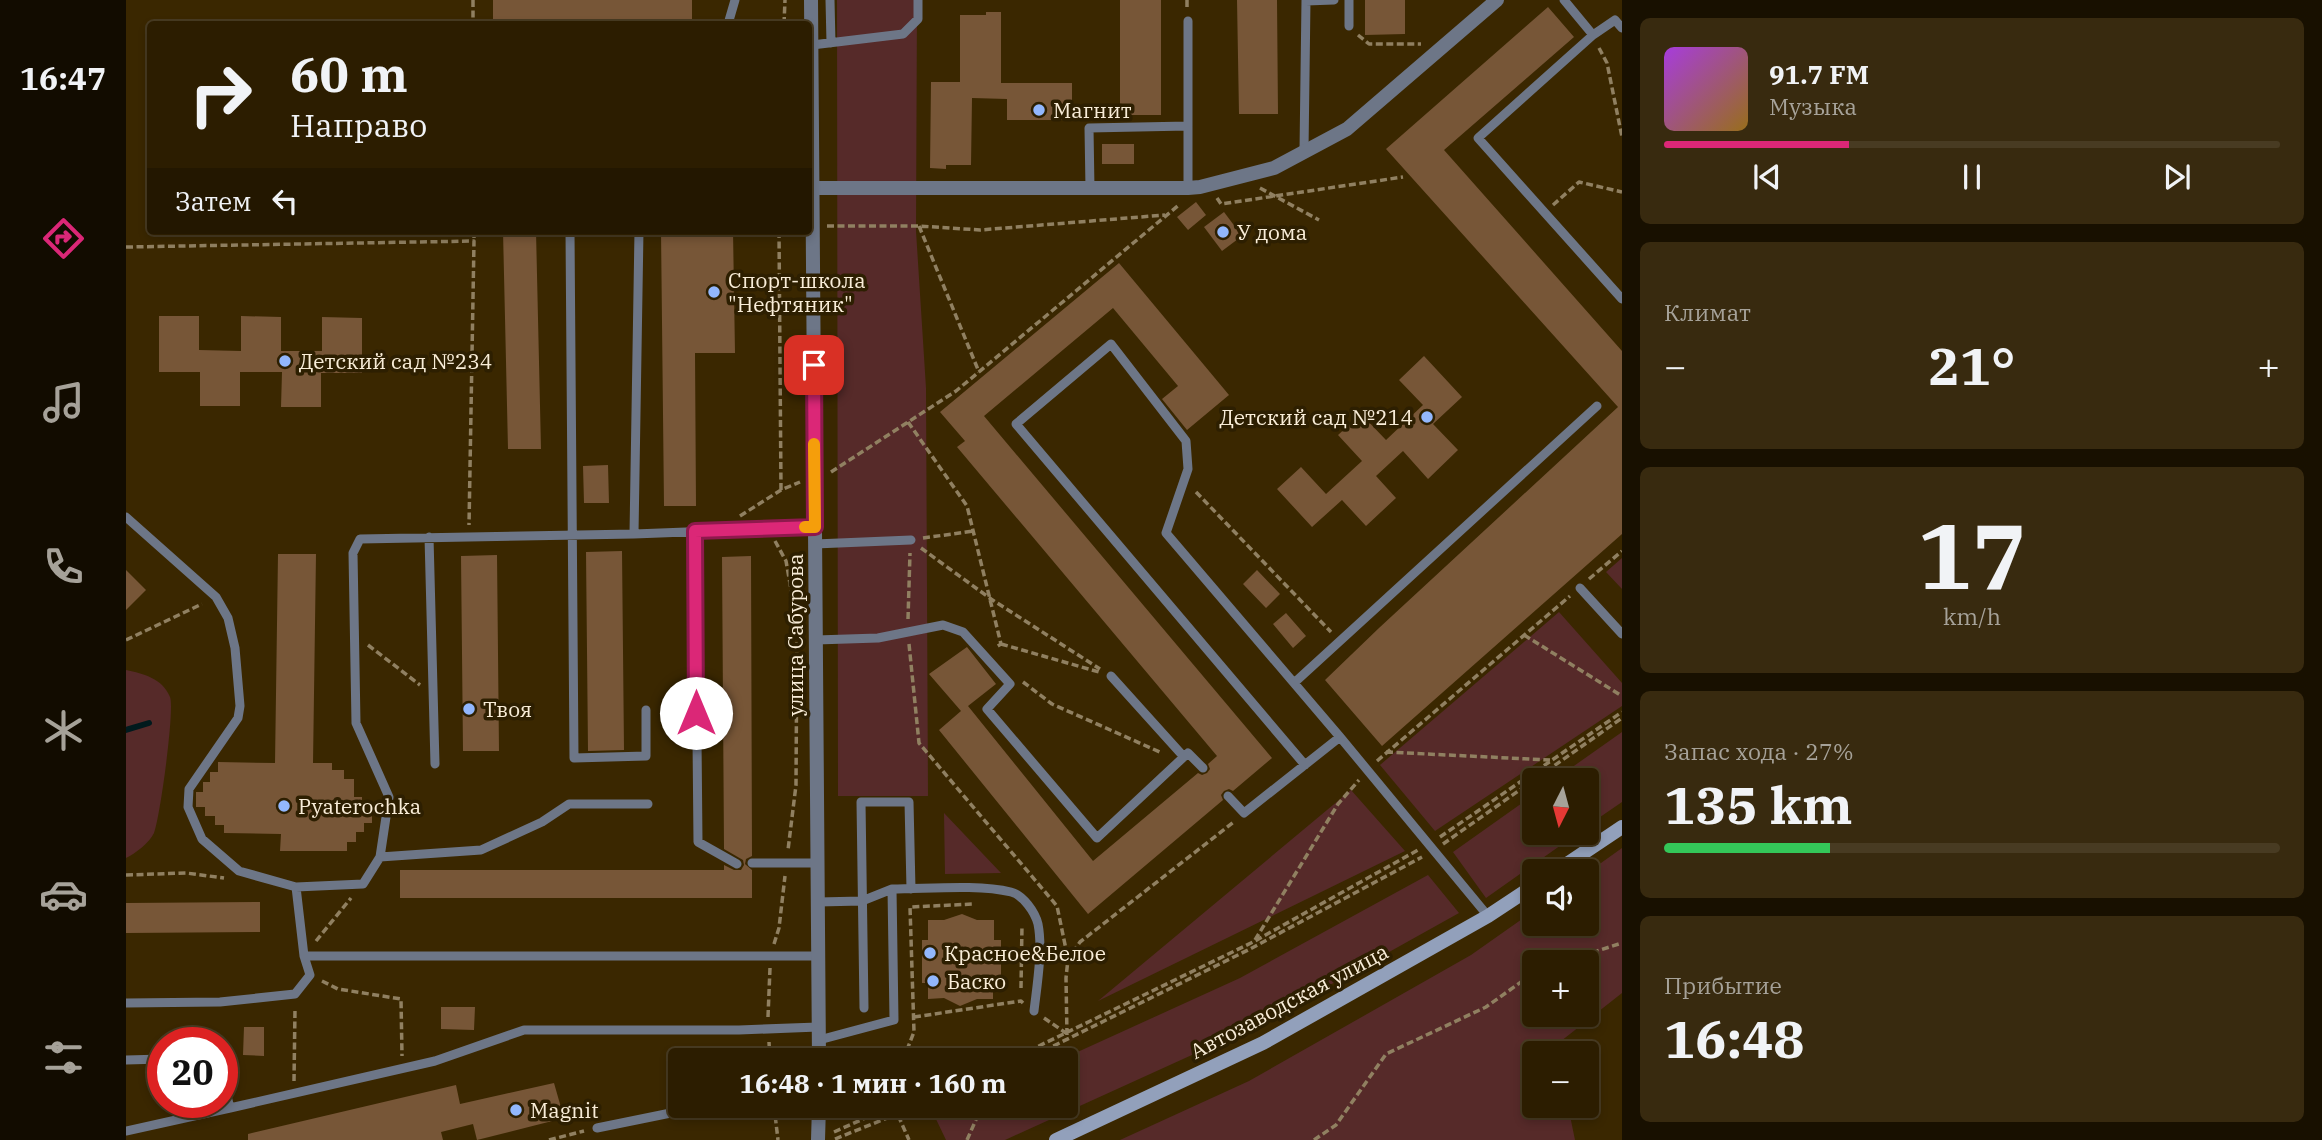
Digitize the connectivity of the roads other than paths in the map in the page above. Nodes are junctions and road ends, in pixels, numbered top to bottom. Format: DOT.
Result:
graph roads {
  1 [pos="736,0"];
  2 [pos="811,0"];
  3 [pos="830,0"];
  4 [pos="918,0"];
  5 [pos="1306,0"];
  6 [pos="1334,0"];
  7 [pos="1349,0"];
  8 [pos="1497,0"];
  9 [pos="1564,0"];
  10 [pos="729,21"];
  11 [pos="811,21"];
  12 [pos="1188,21"];
  13 [pos="1349,26"];
  14 [pos="1622,28"];
  15 [pos="1592,35"];
  16 [pos="831,43"];
  17 [pos="812,45"];
  18 [pos="1188,126"];
  19 [pos="1304,151"];
  20 [pos="812,180"];
  21 [pos="1198,187"];
  22 [pos="1090,189"];
  23 [pos="812,203"];
  24 [pos="570,235"];
  25 [pos="639,235"];
  26 [pos="1622,299"];
  27 [pos="1597,405"];
  28 [pos="126,517"];
  29 [pos="815,527"];
  30 [pos="695,531"];
  31 [pos="634,534"];
  32 [pos="571,535"];
  33 [pos="429,537"];
  34 [pos="911,540"];
  35 [pos="815,544"];
  36 [pos="1580,588"];
  37 [pos="1622,634"];
  38 [pos="816,640"];
  39 [pos="1111,676"];
  40 [pos="1294,683"];
  41 [pos="646,710"];
  42 [pos="1340,737"];
  43 [pos="1182,759"];
  44 [pos="435,764"];
  45 [pos="1305,765"];
  46 [pos="1203,768"];
  47 [pos="1228,796"];
  48 [pos="648,804"];
  49 [pos="1622,827"];
  50 [pos="380,857"];
  51 [pos="1574,859"];
  52 [pos="752,863"];
  53 [pos="817,863"];
  54 [pos="737,864"];
  55 [pos="296,887"];
  56 [pos="892,889"];
  57 [pos="911,889"];
  58 [pos="1522,894"];
  59 [pos="862,901"];
  60 [pos="818,902"];
  61 [pos="1488,916"];
  62 [pos="303,956"];
  63 [pos="818,956"];
  64 [pos="126,1003"];
  65 [pos="864,1008"];
  66 [pos="1034,1011"];
  67 [pos="818,1033"];
  68 [pos="819,1048"];
  69 [pos="126,1059"];
  70 [pos="147,1059"];
  71 [pos="238,1106"];
  72 [pos="668,1114"];
  73 [pos="185,1118"];
  74 [pos="820,1118"];
  75 [pos="597,1128"];
  76 [pos="126,1131"];
  77 [pos="822,1139"];
  78 [pos="1056,1140"];
  1 -- 10 [label="lane"];
  2 -- 11 [label="street, улица Сабурова"];
  3 -- 16 [label="lane"];
  4 -- 16 [label="lane"];
  5 -- 6 [label="lane"];
  5 -- 19 [label="lane"];
  7 -- 13 [label="lane"];
  8 -- 19 [label="street"];
  9 -- 15 [label="lane"];
  12 -- 18 [label="lane"];
  14 -- 15 [label="lane"];
  15 -- 26 [label="lane"];
  16 -- 17 [label="lane"];
  18 -- 21 [label="lane"];
  18 -- 22 [label="lane"];
  19 -- 21 [label="street"];
  20 -- 22 [label="street"];
  21 -- 22 [label="street"];
  23 -- 29 [label="street, улица Сабурова"];
  24 -- 32 [label="lane"];
  25 -- 31 [label="lane"];
  27 -- 40 [label="lane"];
  28 -- 55 [label="lane"];
  29 -- 30 [label="lane"];
  29 -- 35 [label="street, улица Сабурова"];
  30 -- 31 [label="lane"];
  30 -- 54 [label="lane"];
  31 -- 32 [label="lane"];
  32 -- 33 [label="lane"];
  32 -- 41 [label="lane"];
  33 -- 44 [label="lane"];
  33 -- 50 [label="lane"];
  34 -- 35 [label="lane"];
  35 -- 38 [label="street, улица Сабурова"];
  36 -- 37 [label="lane"];
  38 -- 43 [label="lane"];
  38 -- 53 [label="street, улица Сабурова"];
  39 -- 43 [label="lane"];
  40 -- 42 [label="lane"];
  40 -- 45 [label="lane"];
  42 -- 45 [label="lane"];
  42 -- 61 [label="lane"];
  43 -- 46 [label="lane"];
  45 -- 47 [label="lane"];
  48 -- 50 [label="lane"];
  49 -- 51 [label="main road"];
  50 -- 55 [label="lane"];
  52 -- 53 [label="lane"];
  53 -- 60 [label="street, улица Сабурова"];
  55 -- 62 [label="lane"];
  56 -- 57 [label="lane"];
  56 -- 59 [label="lane"];
  56 -- 67 [label="lane"];
  57 -- 59 [label="lane"];
  57 -- 66 [label="lane"];
  58 -- 61 [label="main road, Автозаводская улица"];
  59 -- 60 [label="lane"];
  59 -- 65 [label="lane"];
  60 -- 63 [label="street, улица Сабурова"];
  61 -- 78 [label="main road, Автозаводская улица"];
  62 -- 63 [label="lane"];
  62 -- 64 [label="lane"];
  63 -- 67 [label="street, улица Сабурова"];
  67 -- 68 [label="street, улица Сабурова"];
  67 -- 71 [label="lane"];
  69 -- 70 [label="lane"];
  72 -- 75 [label="lane"];
  73 -- 76 [label="lane"];
  74 -- 77 [label="street"];
}
